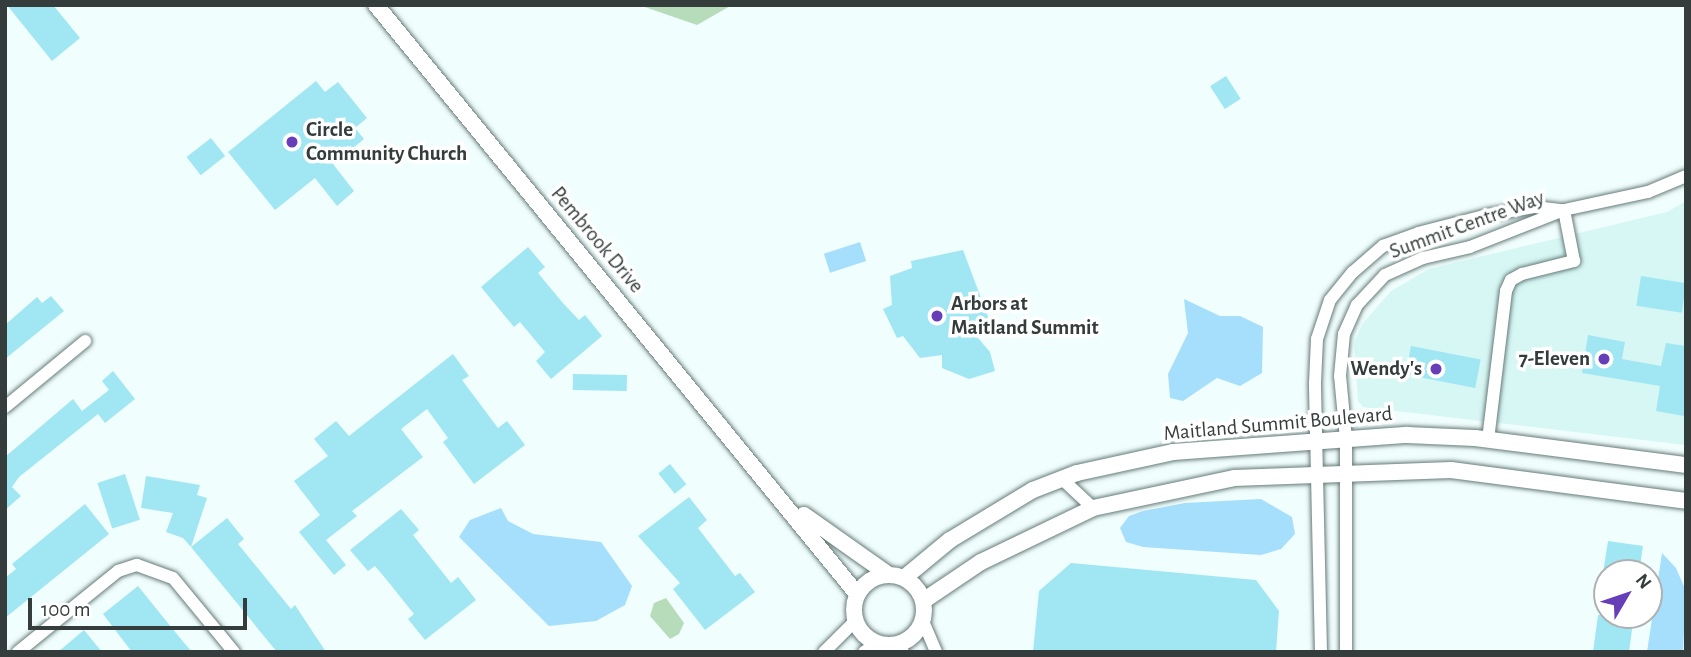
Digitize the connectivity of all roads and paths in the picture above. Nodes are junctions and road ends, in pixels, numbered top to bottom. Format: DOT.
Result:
graph roads {
  1 [pos="376,5"];
  2 [pos="1686,176"];
  3 [pos="1564,210"];
  4 [pos="85,341"];
  5 [pos="5,407"];
  6 [pos="1346,439"];
  7 [pos="1318,440"];
  8 [pos="1488,440"];
  9 [pos="1686,465"];
  10 [pos="1347,471"];
  11 [pos="1077,472"];
  12 [pos="1315,474"];
  13 [pos="1061,478"];
  14 [pos="785,501"];
  15 [pos="1686,502"];
  16 [pos="1093,508"];
  17 [pos="896,576"];
  18 [pos="857,594"];
  19 [pos="923,601"];
  20 [pos="855,621"];
  21 [pos="923,621"];
  22 [pos="870,648"];
  23 [pos="900,649"];
  24 [pos="18,652"];
  25 [pos="234,652"];
  26 [pos="824,652"];
  27 [pos="936,652"];
  28 [pos="1321,652"];
  29 [pos="1346,652"];
  1 -- 14 [label="street, Pembrook Drive"];
  2 -- 3 [label="street, Summit Centre Way"];
  3 -- 6 [label="street, Summit Centre Way"];
  3 -- 7 [label="street, Summit Centre Way"];
  3 -- 8 [label="street, Summit Centre Way"];
  4 -- 5 [label="street"];
  6 -- 7 [label="street, Maitland Summit Boulevard"];
  6 -- 8 [label="street, Maitland Summit Boulevard"];
  6 -- 10 [label="street, Summit Centre Way"];
  7 -- 11 [label="street, Maitland Summit Boulevard"];
  7 -- 12 [label="street, Summit Centre Way"];
  8 -- 9 [label="street, Maitland Summit Boulevard"];
  10 -- 12 [label="street"];
  10 -- 15 [label="street"];
  10 -- 29 [label="street, Summit Centre Way"];
  11 -- 13 [label="street, Maitland Summit Boulevard"];
  11 -- 16 [label="street"];
  12 -- 16 [label="street"];
  12 -- 28 [label="street, Summit Centre Way"];
  13 -- 16 [label="street"];
  13 -- 17 [label="street, Maitland Summit Boulevard"];
  14 -- 17 [label="street, Pembrook Drive"];
  14 -- 18 [label="street, Pembrook Drive"];
  16 -- 19 [label="street"];
  17 -- 18 [label="street"];
  17 -- 19 [label="street"];
  18 -- 20 [label="street"];
  19 -- 21 [label="street"];
  20 -- 22 [label="street"];
  20 -- 26 [label="street"];
  21 -- 23 [label="street"];
  21 -- 27 [label="street"];
  22 -- 23 [label="street"];
  24 -- 25 [label="street"];
}
